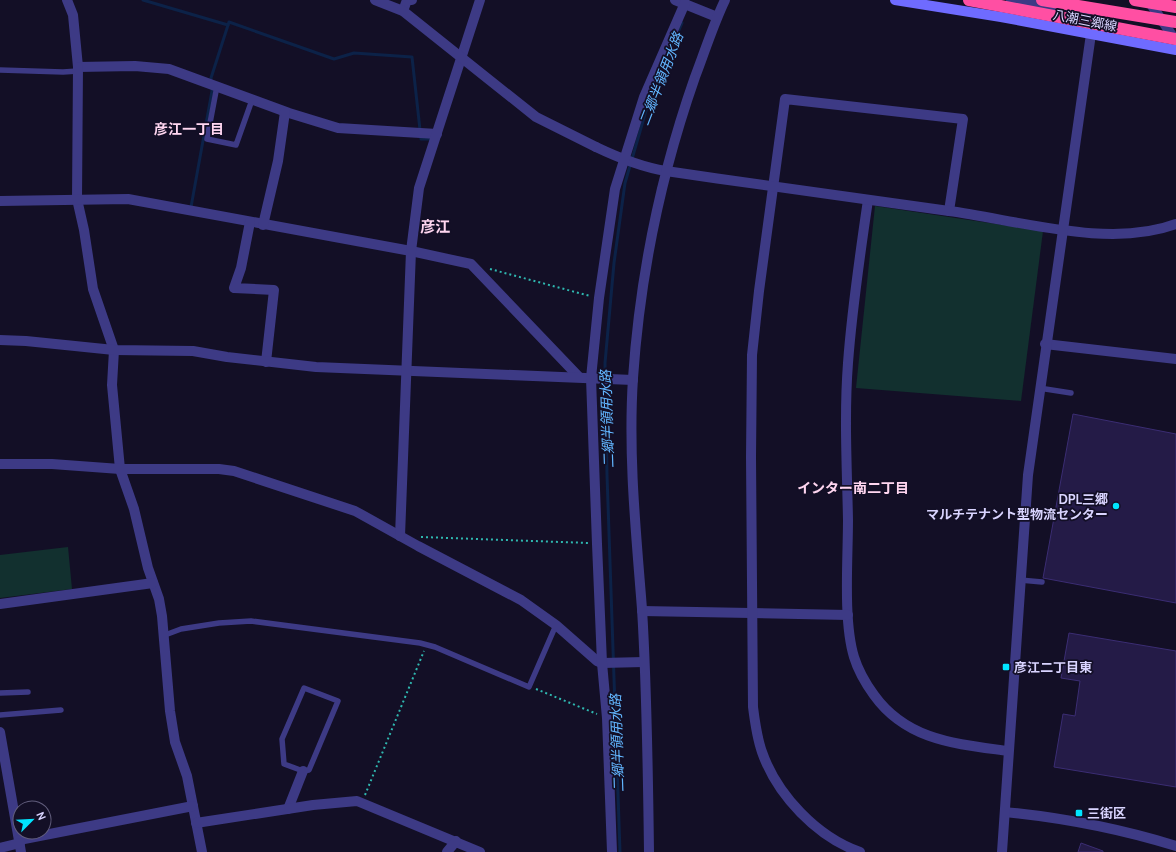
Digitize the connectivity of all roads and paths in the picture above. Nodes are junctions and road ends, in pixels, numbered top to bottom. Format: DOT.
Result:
graph roads {
  1 [pos="67,0"];
  2 [pos="375,0"];
  3 [pos="412,0"];
  4 [pos="480,0"];
  5 [pos="675,0"];
  6 [pos="726,0"];
  7 [pos="895,0"];
  8 [pos="941,0"];
  9 [pos="969,0"];
  10 [pos="1012,0"];
  11 [pos="1042,0"];
  12 [pos="1135,0"];
  13 [pos="1148,0"];
  14 [pos="685,3"];
  15 [pos="1176,7"];
  16 [pos="948,9"];
  17 [pos="403,11"];
  18 [pos="717,17"];
  19 [pos="1176,22"];
  20 [pos="1090,34"];
  21 [pos="1176,40"];
  22 [pos="1176,50"];
  23 [pos="461,59"];
  24 [pos="78,69"];
  25 [pos="0,70"];
  26 [pos="217,85"];
  27 [pos="252,100"];
  28 [pos="285,112"];
  29 [pos="437,134"];
  30 [pos="624,160"];
  31 [pos="666,171"];
  32 [pos="773,187"];
  33 [pos="77,199"];
  34 [pos="868,200"];
  35 [pos="0,201"];
  36 [pos="949,211"];
  37 [pos="250,222"];
  38 [pos="263,224"];
  39 [pos="1176,224"];
  40 [pos="1062,229"];
  41 [pos="411,251"];
  42 [pos="471,264"];
  43 [pos="599,298"];
  44 [pos="0,340"];
  45 [pos="1046,344"];
  46 [pos="114,350"];
  47 [pos="1176,359"];
  48 [pos="266,362"];
  49 [pos="407,370"];
  50 [pos="579,377"];
  51 [pos="591,378"];
  52 [pos="633,380"];
  53 [pos="1039,388"];
  54 [pos="1071,393"];
  55 [pos="0,464"];
  56 [pos="120,469"];
  57 [pos="400,536"];
  58 [pos="597,544"];
  59 [pos="1020,580"];
  60 [pos="1042,582"];
  61 [pos="153,583"];
  62 [pos="0,604"];
  63 [pos="642,611"];
  64 [pos="753,613"];
  65 [pos="848,615"];
  66 [pos="556,625"];
  67 [pos="165,635"];
  68 [pos="427,644"];
  69 [pos="644,662"];
  70 [pos="602,663"];
  71 [pos="530,686"];
  72 [pos="28,692"];
  73 [pos="0,693"];
  74 [pos="61,710"];
  75 [pos="0,715"];
  76 [pos="607,718"];
  77 [pos="0,732"];
  78 [pos="1008,751"];
  79 [pos="304,771"];
  80 [pos="362,802"];
  81 [pos="193,806"];
  82 [pos="288,809"];
  83 [pos="1006,812"];
  84 [pos="196,823"];
  85 [pos="456,841"];
  86 [pos="20,845"];
  87 [pos="1176,846"];
  88 [pos="0,848"];
  89 [pos="202,852"];
  90 [pos="447,852"];
  91 [pos="480,852"];
  92 [pos="612,852"];
  93 [pos="649,852"];
  94 [pos="860,852"];
  95 [pos="1002,852"];
  1 -- 24 [label="street"];
  2 -- 17 [label="street"];
  3 -- 17 [label="street"];
  4 -- 23 [label="street"];
  5 -- 14 [label="street"];
  6 -- 18 [label="street"];
  7 -- 16 [label="main road, 八潮三郷線"];
  8 -- 16 [label="street"];
  9 -- 21 [label="highway, bridge"];
  10 -- 20 [label="street"];
  11 -- 19 [label="highway, bridge"];
  12 -- 15 [label="highway, bridge"];
  13 -- 21 [label="street"];
  14 -- 18 [label="street"];
  14 -- 30 [label="street"];
  16 -- 20 [label="main road, 八潮三郷線"];
  17 -- 23 [label="street"];
  18 -- 31 [label="street"];
  20 -- 22 [label="main road, 八潮三郷線"];
  20 -- 40 [label="street"];
  23 -- 29 [label="street"];
  23 -- 30 [label="street"];
  24 -- 25 [label="lane"];
  24 -- 26 [label="street"];
  24 -- 33 [label="street"];
  26 -- 27 [label="street"];
  26 -- 27 [label="lane"];
  27 -- 28 [label="street"];
  28 -- 29 [label="street"];
  28 -- 38 [label="street"];
  29 -- 41 [label="street"];
  30 -- 31 [label="street"];
  30 -- 43 [label="street"];
  31 -- 32 [label="street"];
  31 -- 52 [label="street"];
  32 -- 34 [label="street"];
  32 -- 36 [label="street"];
  32 -- 64 [label="street"];
  33 -- 35 [label="street"];
  33 -- 37 [label="street"];
  33 -- 46 [label="street"];
  34 -- 36 [label="street"];
  34 -- 65 [label="street"];
  36 -- 40 [label="street"];
  37 -- 38 [label="street"];
  37 -- 48 [label="street"];
  38 -- 41 [label="street"];
  39 -- 40 [label="street"];
  40 -- 45 [label="street"];
  41 -- 42 [label="street"];
  41 -- 49 [label="street"];
  42 -- 43 [label="path"];
  42 -- 50 [label="street"];
  43 -- 51 [label="street"];
  44 -- 46 [label="street"];
  45 -- 47 [label="street"];
  45 -- 53 [label="street"];
  46 -- 48 [label="street"];
  46 -- 56 [label="street"];
  48 -- 49 [label="street"];
  49 -- 50 [label="street"];
  49 -- 57 [label="street"];
  50 -- 51 [label="street"];
  51 -- 52 [label="street"];
  51 -- 58 [label="street"];
  52 -- 63 [label="street"];
  53 -- 54 [label="lane"];
  53 -- 59 [label="street"];
  55 -- 56 [label="street"];
  56 -- 57 [label="street"];
  56 -- 61 [label="street"];
  57 -- 58 [label="path"];
  57 -- 66 [label="street"];
  58 -- 70 [label="street"];
  59 -- 60 [label="lane"];
  59 -- 78 [label="street"];
  61 -- 62 [label="street"];
  61 -- 67 [label="street"];
  63 -- 64 [label="street"];
  63 -- 69 [label="street"];
  64 -- 65 [label="street"];
  64 -- 94 [label="street"];
  65 -- 78 [label="street"];
  66 -- 70 [label="street"];
  66 -- 71 [label="lane"];
  67 -- 68 [label="lane"];
  67 -- 81 [label="street"];
  68 -- 71 [label="lane"];
  68 -- 80 [label="path"];
  69 -- 70 [label="street"];
  69 -- 93 [label="street"];
  70 -- 76 [label="street"];
  71 -- 76 [label="path"];
  72 -- 73 [label="lane"];
  74 -- 75 [label="lane"];
  76 -- 92 [label="street"];
  77 -- 86 [label="street"];
  78 -- 83 [label="street"];
  79 -- 79 [label="lane"];
  79 -- 82 [label="street"];
  80 -- 82 [label="street"];
  80 -- 85 [label="street"];
  81 -- 84 [label="street"];
  81 -- 86 [label="street"];
  82 -- 84 [label="street"];
  83 -- 87 [label="street"];
  83 -- 95 [label="street"];
  84 -- 89 [label="street"];
  85 -- 90 [label="street"];
  85 -- 91 [label="street"];
  86 -- 88 [label="street"];
}
